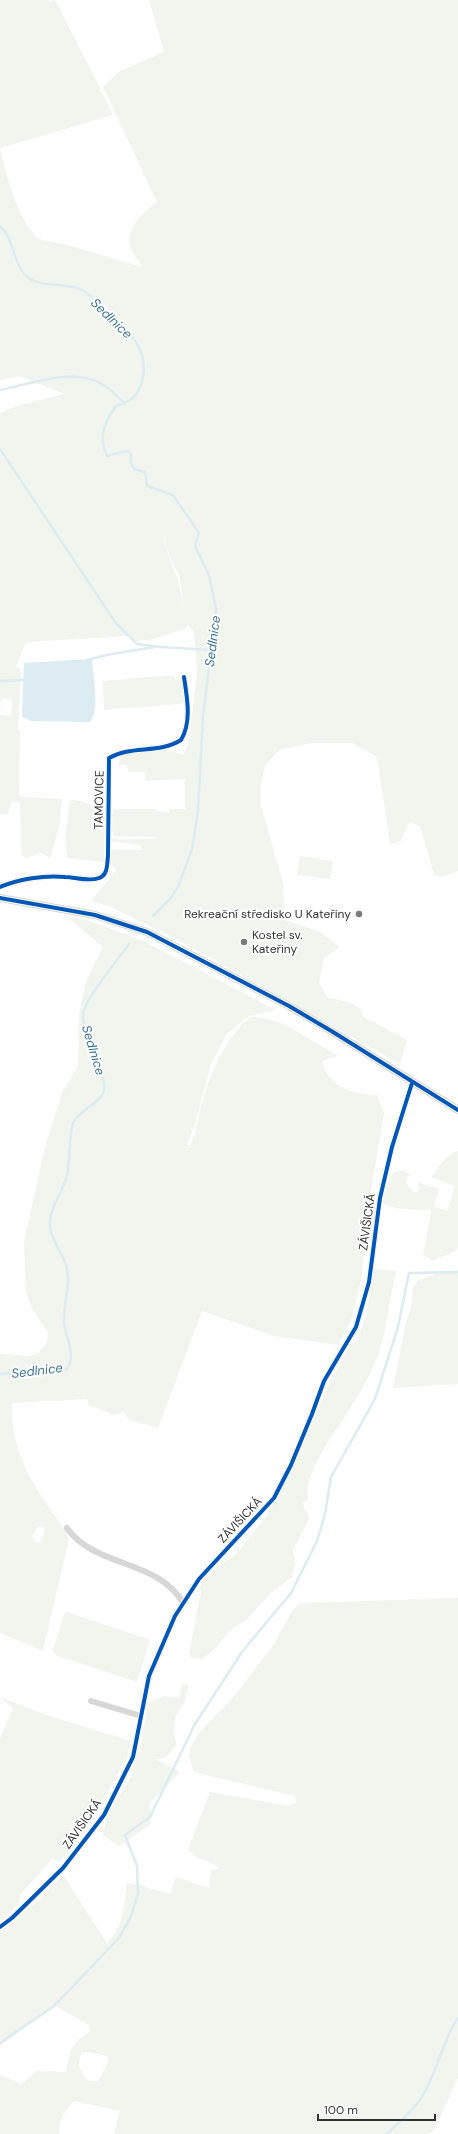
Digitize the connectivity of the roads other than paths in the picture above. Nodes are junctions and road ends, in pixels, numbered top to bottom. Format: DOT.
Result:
graph roads {
  1 [pos="184,677"];
  2 [pos="0,887"];
  3 [pos="0,898"];
  4 [pos="412,1083"];
  5 [pos="458,1110"];
  6 [pos="67,1528"];
  7 [pos="183,1603"];
  8 [pos="91,1701"];
  9 [pos="141,1716"];
  10 [pos="0,1927"];
  1 -- 2 [label="street, TAMOVICE"];
  3 -- 4 [label="street"];
  4 -- 5 [label="street"];
  4 -- 7 [label="street, ZÁVIŠICKÁ"];
  6 -- 7 [label="street"];
  7 -- 9 [label="street, ZÁVIŠICKÁ"];
  8 -- 9 [label="street"];
  9 -- 10 [label="street, ZÁVIŠICKÁ"];
}
